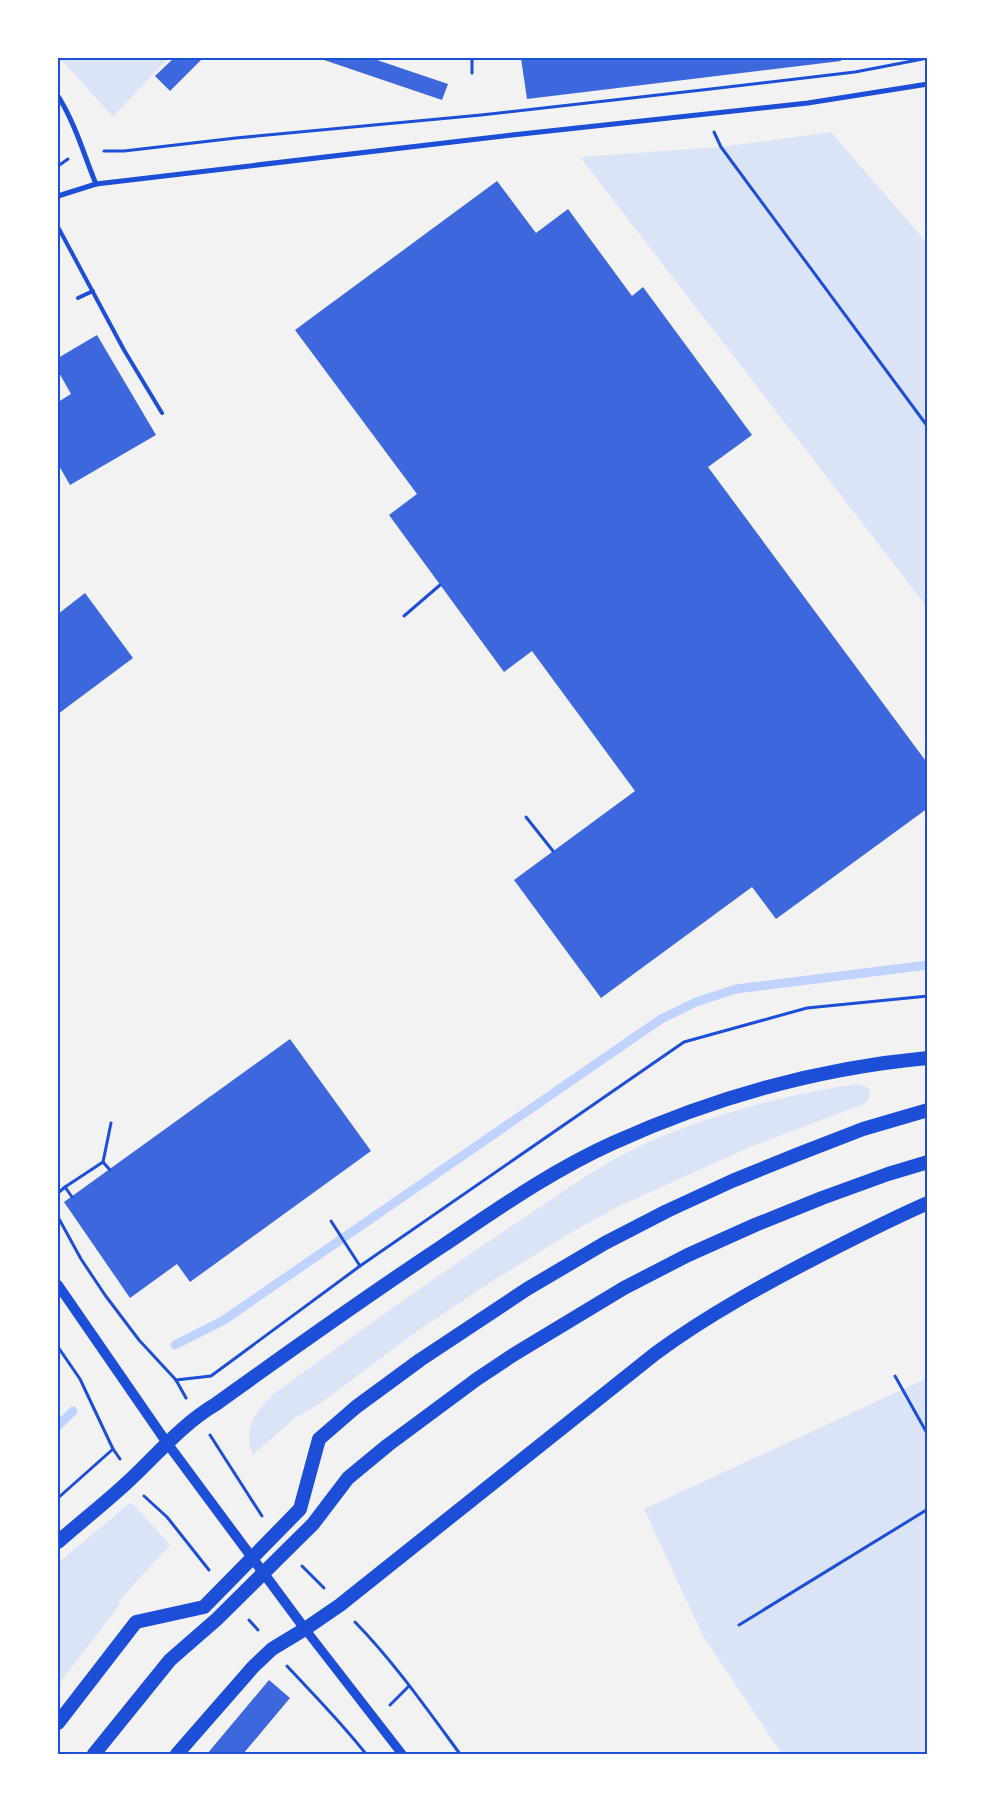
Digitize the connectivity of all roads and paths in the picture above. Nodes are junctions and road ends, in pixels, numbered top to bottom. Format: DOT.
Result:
graph roads {
  1 [pos="472,58"];
  2 [pos="928,58"];
  3 [pos="472,73"];
  4 [pos="928,84"];
  5 [pos="58,96"];
  6 [pos="721,147"];
  7 [pos="82,150"];
  8 [pos="96,184"];
  9 [pos="58,196"];
  10 [pos="58,227"];
  11 [pos="92,291"];
  12 [pos="78,298"];
  13 [pos="162,413"];
  14 [pos="928,427"];
  15 [pos="440,585"];
  16 [pos="404,616"];
  17 [pos="526,817"];
  18 [pos="554,851"];
  19 [pos="928,1058"];
  20 [pos="928,1110"];
  21 [pos="111,1123"];
  22 [pos="103,1162"];
  23 [pos="928,1162"];
  24 [pos="110,1170"];
  25 [pos="65,1187"];
  26 [pos="58,1193"];
  27 [pos="72,1197"];
  28 [pos="928,1203"];
  29 [pos="58,1217"];
  30 [pos="331,1221"];
  31 [pos="360,1266"];
  32 [pos="58,1285"];
  33 [pos="58,1347"];
  34 [pos="895,1376"];
  35 [pos="182,1390"];
  36 [pos="928,1435"];
  37 [pos="167,1443"];
  38 [pos="113,1448"];
  39 [pos="118,1457"];
  40 [pos="142,1494"];
  41 [pos="58,1498"];
  42 [pos="928,1510"];
  43 [pos="58,1542"];
  44 [pos="214,1576"];
  45 [pos="244,1613"];
  46 [pos="250,1620"];
  47 [pos="739,1625"];
  48 [pos="304,1629"];
  49 [pos="373,1640"];
  50 [pos="296,1676"];
  51 [pos="58,1723"];
  52 [pos="94,1754"];
  53 [pos="177,1754"];
  54 [pos="366,1754"];
  55 [pos="402,1754"];
  56 [pos="460,1754"];
  1 -- 3 [label="path"];
  2 -- 7 [label="path"];
  4 -- 8 [label="street"];
  5 -- 7 [label="street"];
  6 -- 14 [label="path"];
  7 -- 8 [label="street"];
  8 -- 9 [label="street"];
  10 -- 11 [label="lane"];
  11 -- 12 [label="lane"];
  11 -- 13 [label="lane"];
  15 -- 16 [label="path"];
  17 -- 18 [label="path"];
  19 -- 37 [label="highway"];
  20 -- 51 [label="highway"];
  21 -- 22 [label="path"];
  22 -- 24 [label="path"];
  22 -- 25 [label="path"];
  23 -- 52 [label="highway"];
  25 -- 26 [label="path"];
  25 -- 27 [label="path"];
  28 -- 48 [label="highway"];
  29 -- 35 [label="path"];
  30 -- 31 [label="path"];
  32 -- 37 [label="main road"];
  33 -- 38 [label="path"];
  34 -- 36 [label="path"];
  37 -- 43 [label="highway"];
  37 -- 48 [label="main road"];
  38 -- 39 [label="path"];
  38 -- 41 [label="path"];
  40 -- 44 [label="path"];
  42 -- 47 [label="path"];
  45 -- 46 [label="path"];
  48 -- 53 [label="highway"];
  48 -- 55 [label="street"];
  49 -- 56 [label="path"];
  50 -- 54 [label="path"];
}
